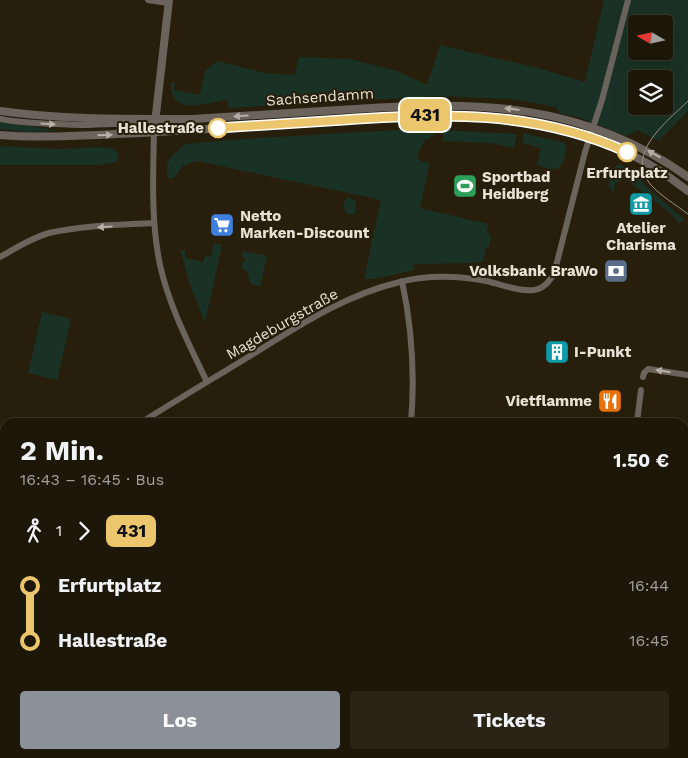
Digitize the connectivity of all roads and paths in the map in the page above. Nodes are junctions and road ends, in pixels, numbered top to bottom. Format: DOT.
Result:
graph roads {
  1 [pos="148,0"];
  2 [pos="628,0"];
  3 [pos="168,2"];
  4 [pos="0,111"];
  5 [pos="0,119"];
  6 [pos="155,120"];
  7 [pos="593,128"];
  8 [pos="154,132"];
  9 [pos="0,135"];
  10 [pos="590,137"];
  11 [pos="688,177"];
  12 [pos="688,191"];
  13 [pos="154,223"];
  14 [pos="0,257"];
  15 [pos="402,281"];
  16 [pos="688,374"];
  17 [pos="643,377"];
  18 [pos="207,382"];
  19 [pos="641,390"];
  20 [pos="148,418"];
  21 [pos="411,418"];
  22 [pos="638,418"];
  1 -- 3 [label="street"];
  2 -- 7 [label="street"];
  3 -- 6 [label="street"];
  4 -- 6 [label="street, Sachsendamm"];
  5 -- 8 [label="street, Sachsendamm, one-way"];
  7 -- 6 [label="street, Sachsendamm, one-way"];
  6 -- 8 [label="street"];
  7 -- 10 [label="street"];
  11 -- 7 [label="street, Sachsendamm, one-way"];
  9 -- 8 [label="street, Sachsendamm, one-way"];
  8 -- 10 [label="street, Sachsendamm"];
  8 -- 13 [label="street"];
  10 -- 12 [label="street, Sachsendamm"];
  10 -- 15 [label="street, Magdeburgstraße"];
  13 -- 14 [label="street, one-way"];
  13 -- 18 [label="street"];
  15 -- 18 [label="street, Magdeburgstraße"];
  15 -- 21 [label="street"];
  16 -- 17 [label="street, one-way"];
  18 -- 20 [label="street, Magdeburgstraße"];
  19 -- 22 [label="street"];
}
